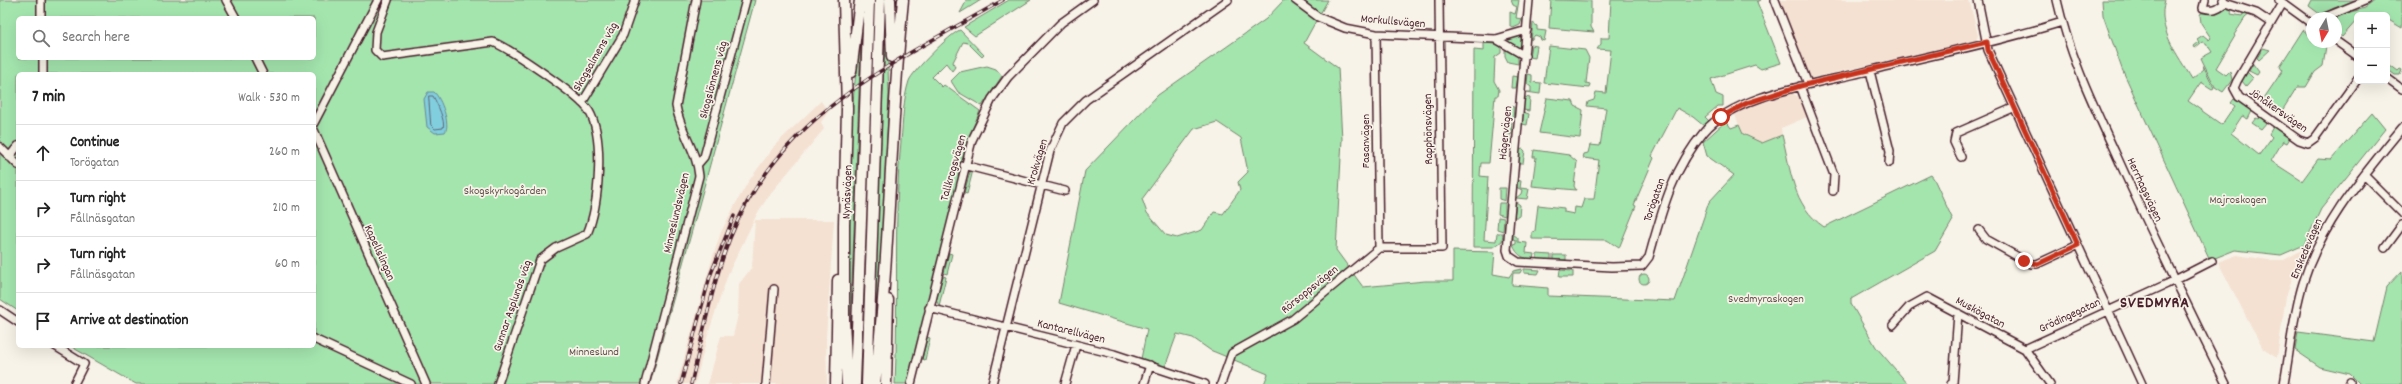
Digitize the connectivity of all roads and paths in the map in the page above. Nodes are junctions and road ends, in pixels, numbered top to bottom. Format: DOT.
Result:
graph roads {
  1 [pos="41,0"];
  2 [pos="226,0"];
  3 [pos="378,0"];
  4 [pos="388,0"];
  5 [pos="636,0"];
  6 [pos="696,0"];
  7 [pos="746,0"];
  8 [pos="844,0"];
  9 [pos="860,0"];
  10 [pos="869,0"];
  11 [pos="880,0"];
  12 [pos="890,0"];
  13 [pos="903,0"];
  14 [pos="1093,0"];
  15 [pos="1228,0"];
  16 [pos="1295,0"];
  17 [pos="1439,0"];
  18 [pos="1529,0"];
  19 [pos="1776,0"];
  20 [pos="1978,0"];
  21 [pos="2057,0"];
  22 [pos="2205,0"];
  23 [pos="2368,0"];
  24 [pos="2224,2"];
  25 [pos="2281,2"];
  26 [pos="2338,12"];
  27 [pos="41,16"];
  28 [pos="235,16"];
  29 [pos="2306,20"];
  30 [pos="2062,22"];
  31 [pos="2272,23"];
  32 [pos="1527,30"];
  33 [pos="1376,34"];
  34 [pos="1439,37"];
  35 [pos="1496,39"];
  36 [pos="1987,42"];
  37 [pos="2342,45"];
  38 [pos="2354,54"];
  39 [pos="1525,56"];
  40 [pos="43,60"];
  41 [pos="256,60"];
  42 [pos="1870,71"];
  43 [pos="43,72"];
  44 [pos="262,72"];
  45 [pos="2390,80"];
  46 [pos="1808,84"];
  47 [pos="2354,84"];
  48 [pos="1800,86"];
  49 [pos="2402,88"];
  50 [pos="894,99"];
  51 [pos="582,103"];
  52 [pos="2013,108"];
  53 [pos="847,109"];
  54 [pos="316,119"];
  55 [pos="2402,128"];
  56 [pos="316,135"];
  57 [pos="2402,135"];
  58 [pos="2391,142"];
  59 [pos="0,147"];
  60 [pos="16,148"];
  61 [pos="9,157"];
  62 [pos="1961,157"];
  63 [pos="16,163"];
  64 [pos="1889,163"];
  65 [pos="698,164"];
  66 [pos="964,165"];
  67 [pos="2364,175"];
  68 [pos="1042,185"];
  69 [pos="1065,191"];
  70 [pos="1834,191"];
  71 [pos="2402,213"];
  72 [pos="844,225"];
  73 [pos="2402,225"];
  74 [pos="1979,230"];
  75 [pos="2078,245"];
  76 [pos="1379,248"];
  77 [pos="2385,248"];
  78 [pos="887,254"];
  79 [pos="2212,261"];
  80 [pos="1518,262"];
  81 [pos="2175,280"];
  82 [pos="774,289"];
  83 [pos="929,308"];
  84 [pos="0,310"];
  85 [pos="2109,310"];
  86 [pos="1958,313"];
  87 [pos="16,321"];
  88 [pos="1893,325"];
  89 [pos="1006,326"];
  90 [pos="316,340"];
  91 [pos="1076,345"];
  92 [pos="58,348"];
  93 [pos="2025,349"];
  94 [pos="1150,365"];
  95 [pos="74,384"];
  96 [pos="412,384"];
  97 [pos="426,384"];
  98 [pos="498,384"];
  99 [pos="645,384"];
  100 [pos="766,384"];
  101 [pos="836,384"];
  102 [pos="847,384"];
  103 [pos="855,384"];
  104 [pos="867,384"];
  105 [pos="875,384"];
  106 [pos="886,384"];
  107 [pos="911,384"];
  108 [pos="992,384"];
  109 [pos="1065,384"];
  110 [pos="1144,384"];
  111 [pos="1205,384"];
  112 [pos="1221,384"];
  113 [pos="1952,384"];
  114 [pos="2050,384"];
  115 [pos="2142,384"];
  116 [pos="2226,384"];
  117 [pos="2284,384"];
  1 -- 27 [label="street"];
  2 -- 28 [label="street"];
  3 -- 54 [label="street"];
  4 -- 51 [label="street, Gunnar Asplunds väg"];
  5 -- 51 [label="street, Skogsalmens väg"];
  6 -- 65 [label="street, Minneslundsvägen"];
  7 -- 65 [label="street, Skogslönnens väg"];
  8 -- 53 [label="highway"];
  9 -- 53 [label="highway"];
  10 -- 103 [label="highway, Nynäsvägen"];
  11 -- 104 [label="highway, Nynäsvägen"];
  12 -- 50 [label="highway"];
  13 -- 50 [label="highway"];
  14 -- 66 [label="street, Tallkrogsvägen"];
  15 -- 68 [label="street, Krokvägen"];
  16 -- 33 [label="street, Morkullsvägen"];
  17 -- 34 [label="street, Rapphönsvägen"];
  18 -- 32 [label="street, Hägervägen"];
  19 -- 46 [label="street"];
  20 -- 36 [label="street"];
  21 -- 30 [label="street, Herrhagsvägen"];
  22 -- 24 [label="street"];
  23 -- 26 [label="street"];
  24 -- 31 [label="street"];
  25 -- 29 [label="street"];
  25 -- 31 [label="street, Jönåkersvägen"];
  30 -- 36 [label="street, Torögatan"];
  30 -- 81 [label="street, Herrhagsvägen"];
  31 -- 47 [label="street, Jönåkersvägen"];
  32 -- 35 [label="street, Morkullsvägen"];
  32 -- 39 [label="street, Hägervägen"];
  33 -- 34 [label="street, Morkullsvägen"];
  33 -- 76 [label="street, Fasanvägen"];
  34 -- 35 [label="street, Morkullsvägen"];
  34 -- 76 [label="street, Rapphönsvägen"];
  35 -- 39 [label="street, Morkullsvägen"];
  36 -- 42 [label="street, Torögatan"];
  36 -- 52 [label="street"];
  37 -- 38 [label="street"];
  39 -- 80 [label="street, Hägervägen"];
  40 -- 43 [label="street"];
  41 -- 44 [label="street"];
  42 -- 46 [label="street, Torögatan"];
  42 -- 64 [label="street"];
  45 -- 49 [label="street"];
  46 -- 48 [label="street, Torögatan"];
  48 -- 70 [label="street"];
  48 -- 80 [label="street, Torögatan"];
  50 -- 78 [label="highway"];
  51 -- 98 [label="street, Gunnar Asplunds väg"];
  52 -- 62 [label="street"];
  52 -- 75 [label="street"];
  53 -- 72 [label="highway"];
  55 -- 58 [label="street, Enskedevägen"];
  56 -- 97 [label="street, Kapellslingan"];
  57 -- 58 [label="street, Enskedevägen"];
  58 -- 67 [label="street, Enskedevägen"];
  59 -- 61 [label="street"];
  60 -- 61 [label="street"];
  61 -- 63 [label="street"];
  65 -- 99 [label="street, Minneslundsvägen"];
  66 -- 68 [label="street"];
  66 -- 83 [label="street, Tallkrogsvägen"];
  67 -- 71 [label="street"];
  67 -- 117 [label="street, Enskedevägen"];
  68 -- 69 [label="street"];
  68 -- 89 [label="street, Krokvägen"];
  72 -- 101 [label="highway"];
  72 -- 102 [label="highway"];
  73 -- 77 [label="street"];
  74 -- 75 [label="street"];
  75 -- 85 [label="street"];
  76 -- 112 [label="street, Rörsoppsvägen"];
  78 -- 105 [label="highway"];
  78 -- 106 [label="highway"];
  79 -- 81 [label="street, Grödingegatan"];
  81 -- 85 [label="street, Grödingegatan"];
  81 -- 116 [label="street, Herrhagsvägen"];
  82 -- 100 [label="street"];
  83 -- 89 [label="street, Kantarellvägen"];
  83 -- 107 [label="street, Tallkrogsvägen"];
  84 -- 87 [label="street"];
  85 -- 93 [label="street, Grödingegatan"];
  85 -- 115 [label="street"];
  86 -- 88 [label="street, Muskögatan"];
  86 -- 93 [label="street, Muskögatan"];
  86 -- 113 [label="street"];
  89 -- 91 [label="street, Kantarellvägen"];
  89 -- 108 [label="street, Krokvägen"];
  90 -- 96 [label="street"];
  91 -- 94 [label="street, Kantarellvägen"];
  91 -- 109 [label="street"];
  92 -- 95 [label="street"];
  93 -- 114 [label="street, Muskögatan"];
  94 -- 110 [label="street"];
  94 -- 111 [label="street, Kantarellvägen"];
}
